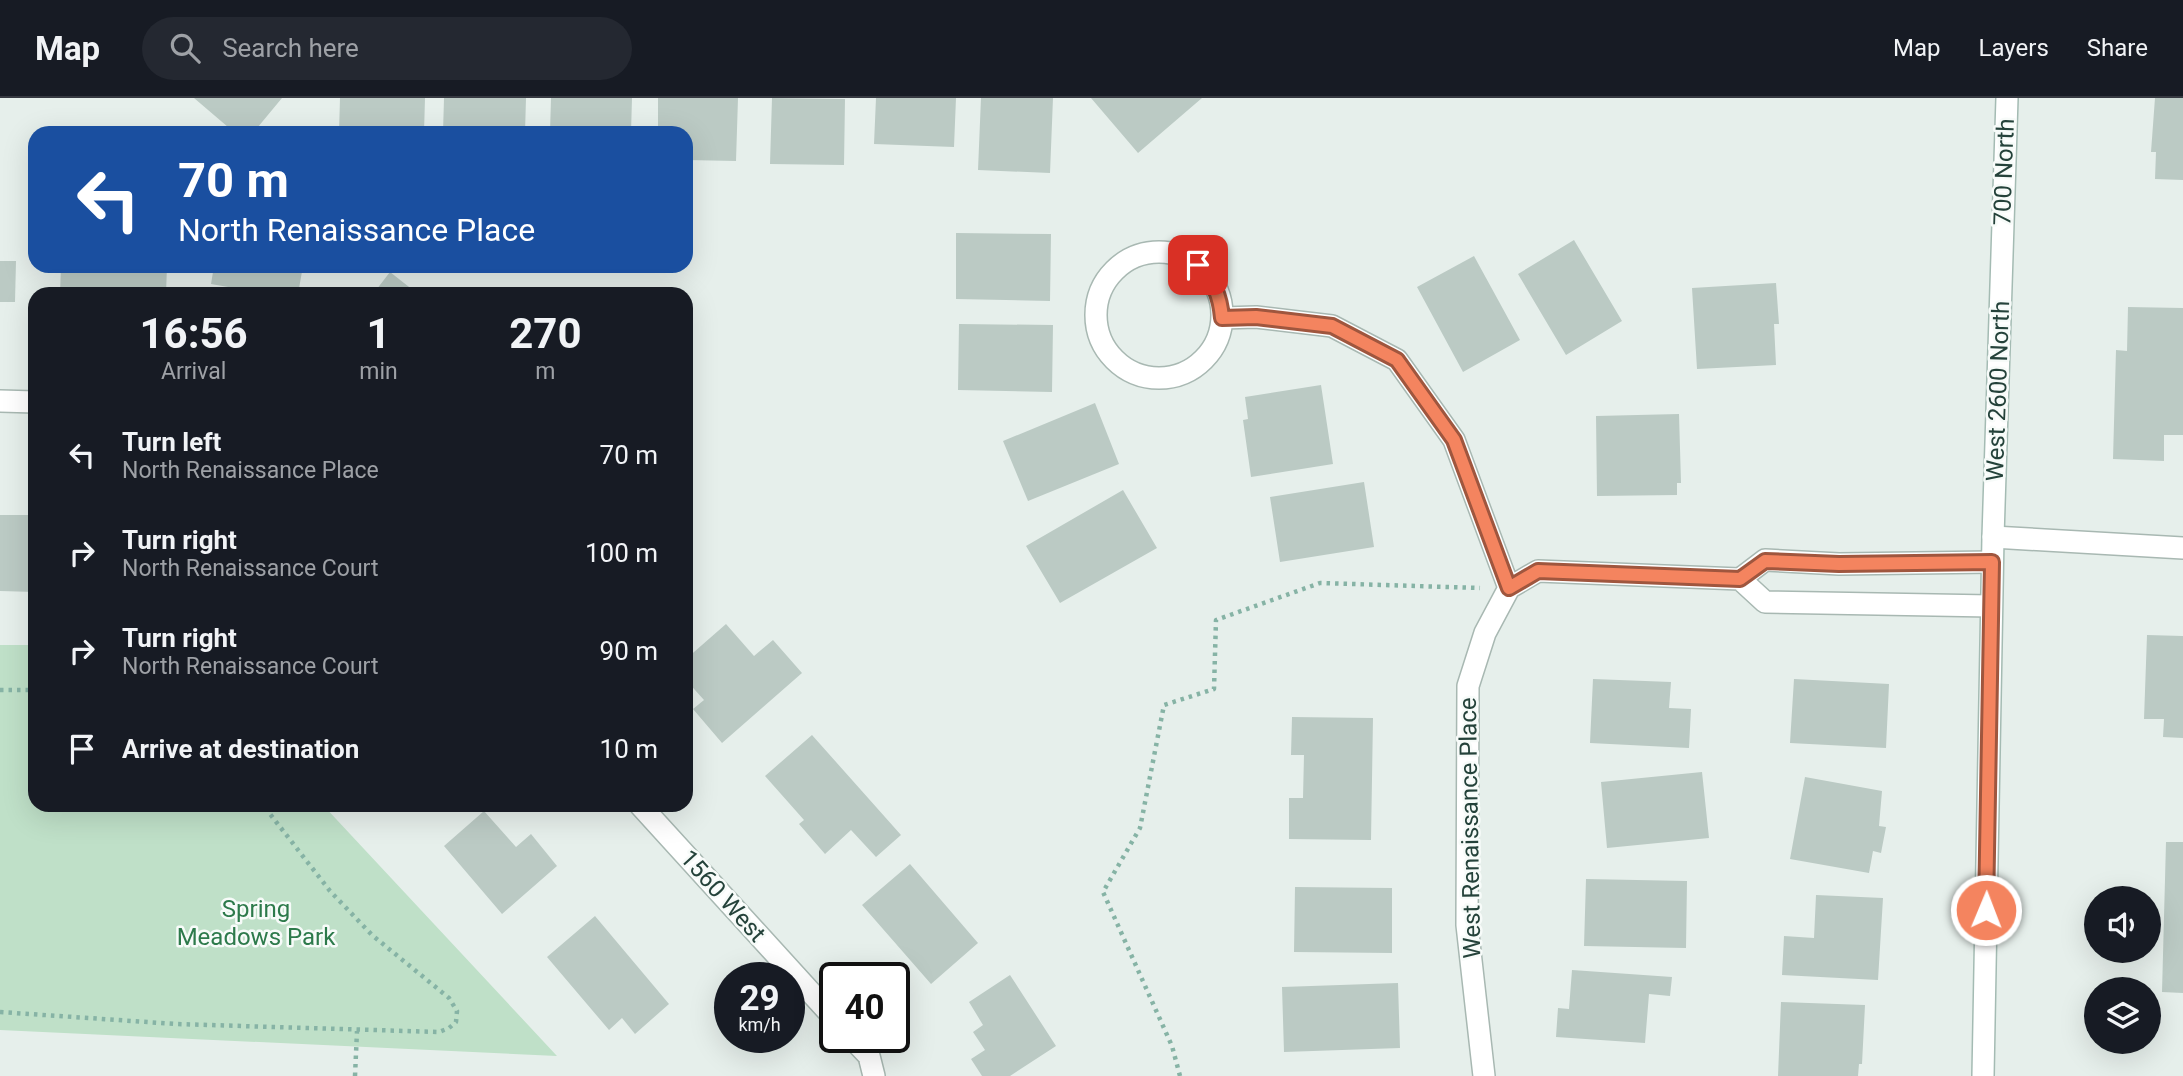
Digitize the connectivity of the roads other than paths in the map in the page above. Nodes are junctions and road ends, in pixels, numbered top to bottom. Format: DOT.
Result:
graph roads {
  1 [pos="2007,98"];
  2 [pos="2002,246"];
  3 [pos="1222,318"];
  4 [pos="0,401"];
  5 [pos="28,402"];
  6 [pos="1993,537"];
  7 [pos="2183,548"];
  8 [pos="1992,562"];
  9 [pos="1740,579"];
  10 [pos="1509,588"];
  11 [pos="1992,606"];
  12 [pos="646,812"];
  13 [pos="819,1001"];
  14 [pos="866,1053"];
  15 [pos="874,1076"];
  16 [pos="1485,1076"];
  17 [pos="1983,1076"];
  1 -- 2 [label="street, 700 North"];
  2 -- 6 [label="street, West 2600 North"];
  3 -- 3 [label="street"];
  3 -- 10 [label="street"];
  4 -- 5 [label="street"];
  6 -- 7 [label="street"];
  6 -- 8 [label="street, West 2600 North"];
  8 -- 9 [label="street"];
  8 -- 11 [label="street, West 2600 North"];
  9 -- 10 [label="street"];
  9 -- 11 [label="street"];
  10 -- 16 [label="street, West Renaissance Place"];
  11 -- 17 [label="street, West 2600 North"];
  12 -- 13 [label="street, 1560 West"];
  14 -- 15 [label="street"];
}
